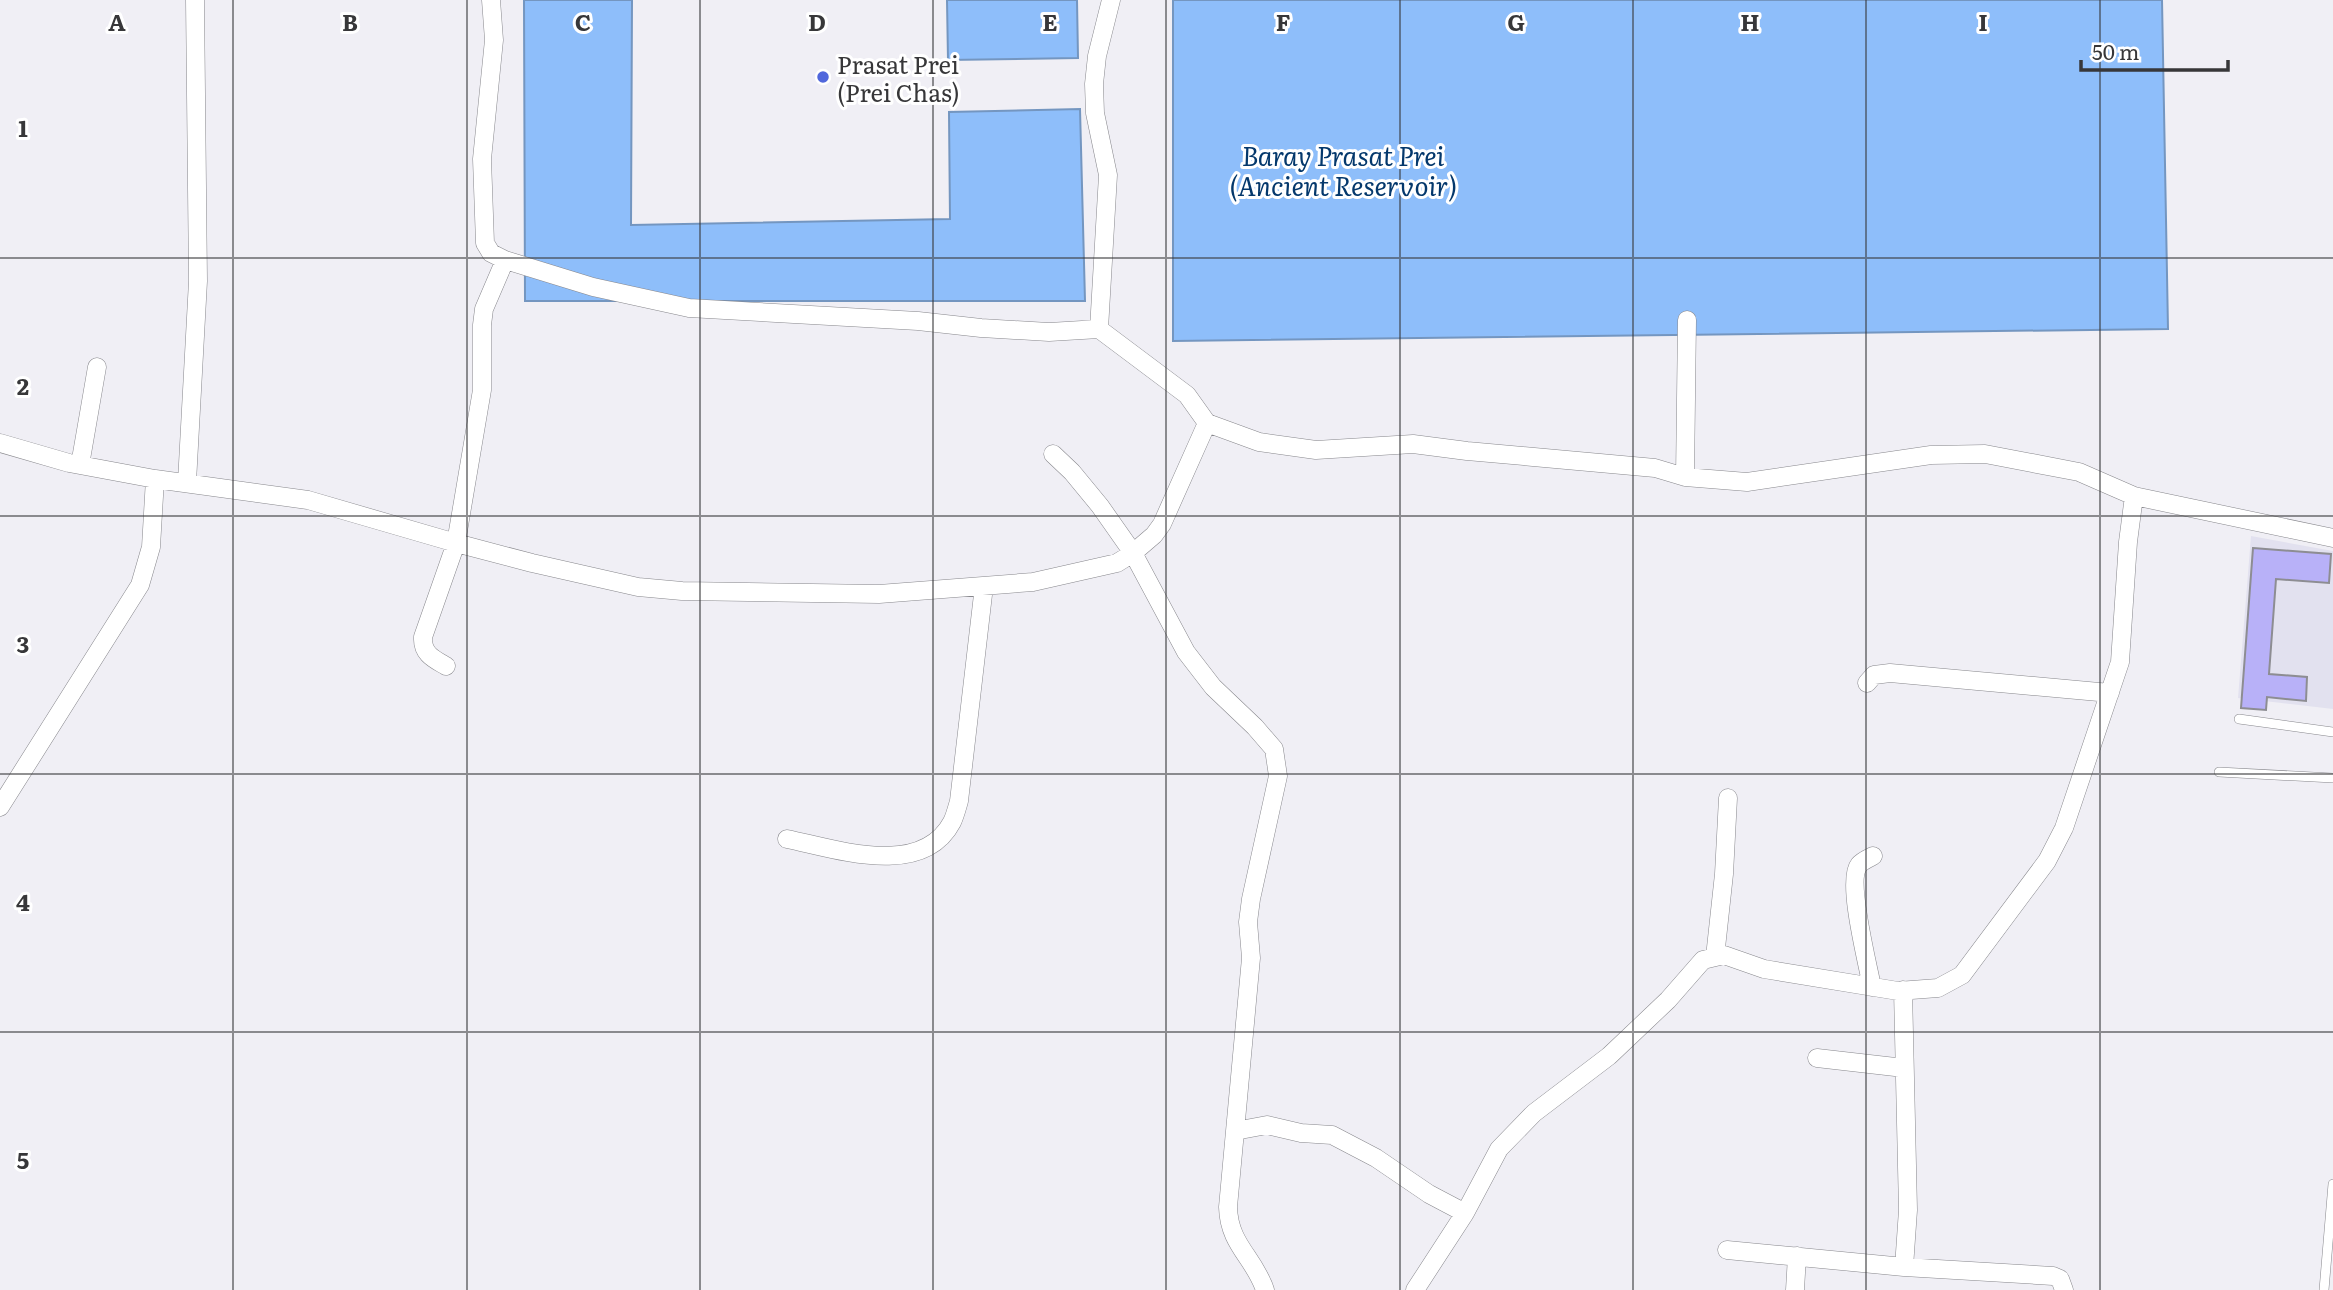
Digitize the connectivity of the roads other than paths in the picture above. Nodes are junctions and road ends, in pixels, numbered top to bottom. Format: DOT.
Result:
graph roads {
  1 [pos="195,0"];
  2 [pos="491,0"];
  3 [pos="1111,0"];
  4 [pos="505,260"];
  5 [pos="1687,320"];
  6 [pos="1099,329"];
  7 [pos="97,367"];
  8 [pos="1207,423"];
  9 [pos="0,443"];
  10 [pos="1053,454"];
  11 [pos="80,465"];
  12 [pos="1685,477"];
  13 [pos="155,479"];
  14 [pos="187,482"];
  15 [pos="2134,496"];
  16 [pos="2333,538"];
  17 [pos="456,544"];
  18 [pos="1133,553"];
  19 [pos="984,586"];
  20 [pos="446,666"];
  21 [pos="1867,683"];
  22 [pos="2110,693"];
  23 [pos="2239,719"];
  24 [pos="2333,732"];
  25 [pos="2218,772"];
  26 [pos="2333,778"];
  27 [pos="1728,798"];
  28 [pos="0,807"];
  29 [pos="787,839"];
  30 [pos="1873,856"];
  31 [pos="1715,957"];
  32 [pos="1872,987"];
  33 [pos="1903,990"];
  34 [pos="1817,1058"];
  35 [pos="1904,1068"];
  36 [pos="1235,1131"];
  37 [pos="2333,1184"];
  38 [pos="1465,1213"];
  39 [pos="1727,1250"];
  40 [pos="1797,1256"];
  41 [pos="1904,1267"];
  42 [pos="1265,1290"];
  43 [pos="1416,1290"];
  44 [pos="1794,1290"];
  45 [pos="2064,1290"];
  46 [pos="2323,1290"];
  1 -- 14 [label="street"];
  2 -- 4 [label="street"];
  3 -- 6 [label="street"];
  4 -- 6 [label="street"];
  4 -- 17 [label="street"];
  5 -- 12 [label="street"];
  6 -- 8 [label="street"];
  7 -- 11 [label="street"];
  8 -- 12 [label="street"];
  8 -- 18 [label="street"];
  9 -- 11 [label="street"];
  10 -- 18 [label="street"];
  11 -- 13 [label="street"];
  12 -- 15 [label="street"];
  13 -- 14 [label="street"];
  13 -- 28 [label="street"];
  14 -- 17 [label="street"];
  15 -- 16 [label="street"];
  15 -- 22 [label="street"];
  17 -- 19 [label="street"];
  17 -- 20 [label="street"];
  18 -- 19 [label="street"];
  18 -- 36 [label="street"];
  19 -- 29 [label="street"];
  21 -- 22 [label="street"];
  22 -- 33 [label="street"];
  23 -- 24 [label="lane"];
  25 -- 26 [label="lane"];
  27 -- 31 [label="street"];
  30 -- 32 [label="street"];
  31 -- 32 [label="street"];
  31 -- 38 [label="street"];
  32 -- 33 [label="street"];
  33 -- 35 [label="street"];
  34 -- 35 [label="street"];
  35 -- 41 [label="street"];
  36 -- 38 [label="street"];
  36 -- 42 [label="street"];
  37 -- 46 [label="lane"];
  38 -- 43 [label="street"];
  39 -- 40 [label="street"];
  40 -- 41 [label="street"];
  40 -- 44 [label="street"];
  41 -- 45 [label="street"];
}
